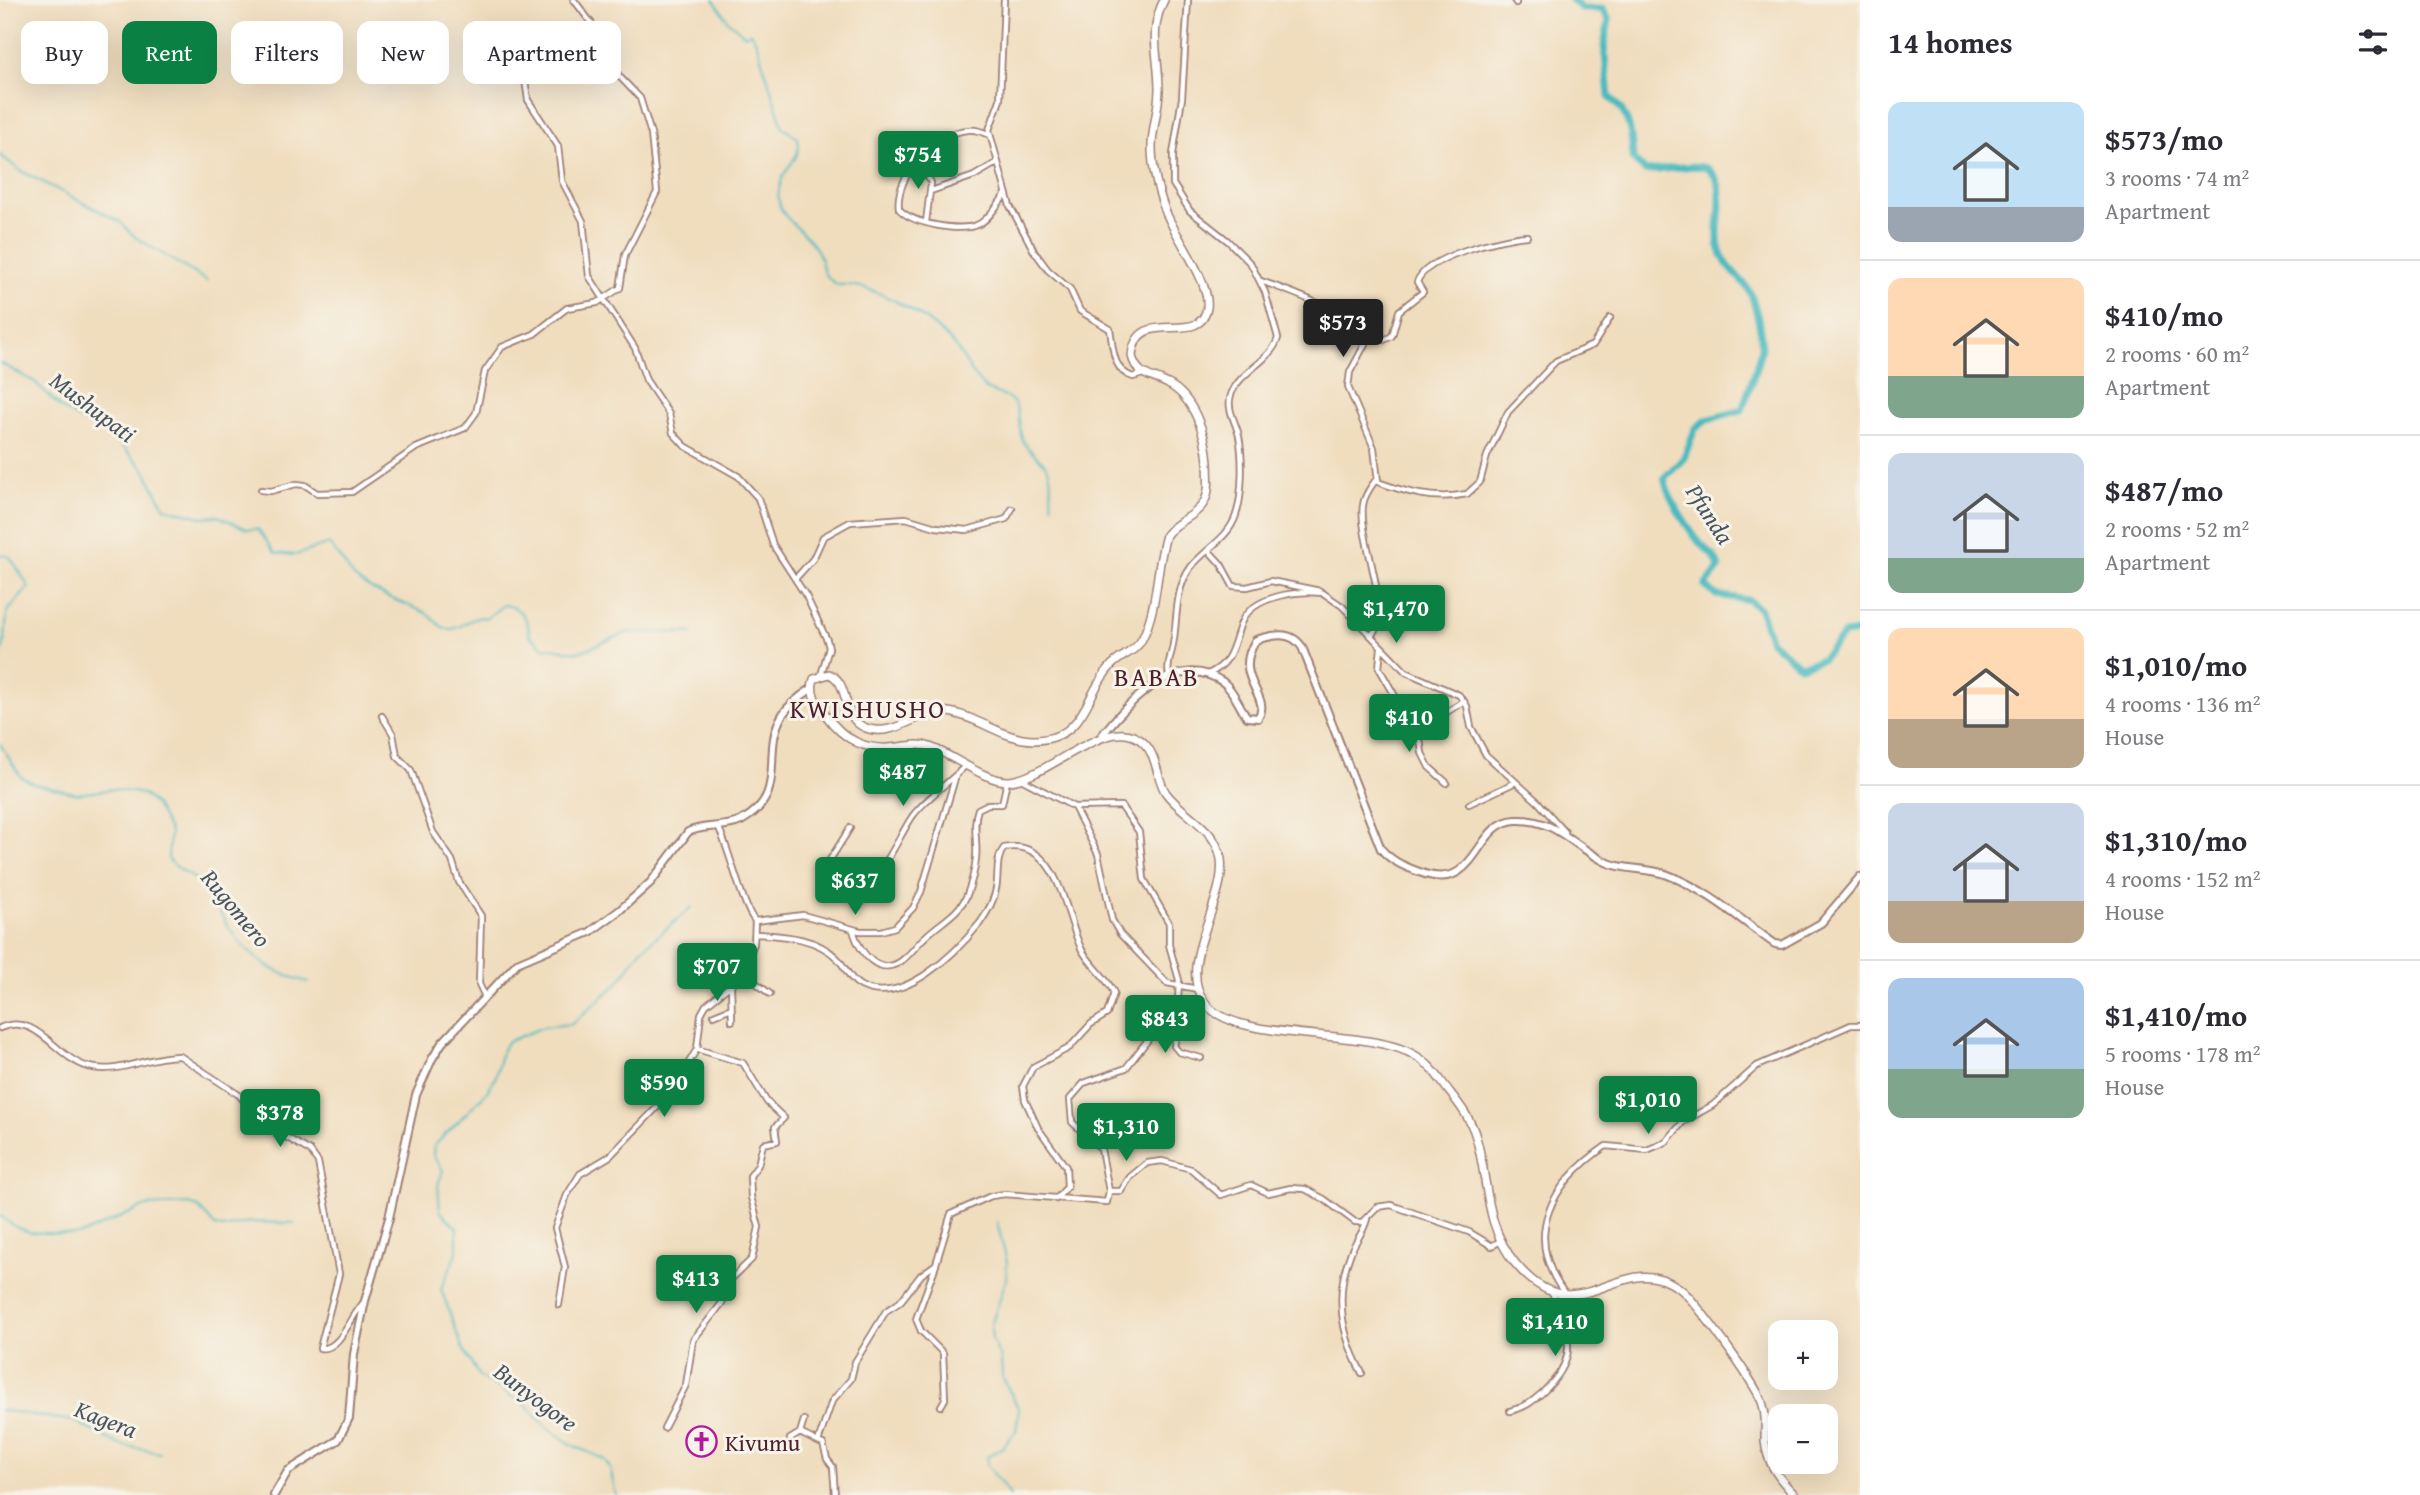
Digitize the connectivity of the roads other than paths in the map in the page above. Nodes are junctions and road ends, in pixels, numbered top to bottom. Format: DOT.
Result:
graph roads {
  1 [pos="574,0"];
  2 [pos="1004,0"];
  3 [pos="1164,0"];
  4 [pos="1188,0"];
  5 [pos="526,84"];
  6 [pos="990,135"];
  7 [pos="919,158"];
  8 [pos="998,162"];
  9 [pos="931,191"];
  10 [pos="1006,194"];
  11 [pos="926,222"];
  12 [pos="1527,236"];
  13 [pos="1260,281"];
  14 [pos="604,299"];
  15 [pos="1610,318"];
  16 [pos="1364,336"];
  17 [pos="1143,374"];
  18 [pos="1378,481"];
  19 [pos="261,490"];
  20 [pos="1012,509"];
  21 [pos="1209,551"];
  22 [pos="795,579"];
  23 [pos="1323,593"];
  24 [pos="1371,636"];
  25 [pos="1381,648"];
  26 [pos="821,674"];
  27 [pos="1169,675"];
  28 [pos="1204,675"];
  29 [pos="811,689"];
  30 [pos="1464,701"];
  31 [pos="1402,708"];
  32 [pos="382,716"];
  33 [pos="1098,739"];
  34 [pos="967,764"];
  35 [pos="956,775"];
  36 [pos="1021,779"];
  37 [pos="1007,781"];
  38 [pos="1447,783"];
  39 [pos="1514,783"];
  40 [pos="1469,804"];
  41 [pos="1074,807"];
  42 [pos="718,826"];
  43 [pos="850,828"];
  44 [pos="1565,832"];
  45 [pos="1860,877"];
  46 [pos="755,920"];
  47 [pos="853,930"];
  48 [pos="756,934"];
  49 [pos="741,971"];
  50 [pos="732,984"];
  51 [pos="1178,986"];
  52 [pos="1197,989"];
  53 [pos="770,994"];
  54 [pos="485,997"];
  55 [pos="729,1009"];
  56 [pos="1171,1013"];
  57 [pos="714,1015"];
  58 [pos="732,1021"];
  59 [pos="1860,1025"];
  60 [pos="0,1028"];
  61 [pos="697,1049"];
  62 [pos="1201,1058"];
  63 [pos="1109,1191"];
  64 [pos="1056,1199"];
  65 [pos="1367,1218"];
  66 [pos="1500,1241"];
  67 [pos="936,1264"];
  68 [pos="1552,1292"];
  69 [pos="1566,1295"];
  70 [pos="365,1301"];
  71 [pos="559,1305"];
  72 [pos="1362,1373"];
  73 [pos="941,1406"];
  74 [pos="1510,1411"];
  75 [pos="804,1420"];
  76 [pos="664,1428"];
  77 [pos="800,1433"];
  78 [pos="790,1439"];
  79 [pos="818,1442"];
  80 [pos="275,1495"];
  81 [pos="835,1495"];
  82 [pos="1795,1495"];
  1 -- 14 [label="street"];
  2 -- 6 [label="street"];
  3 -- 17 [label="highway"];
  4 -- 13 [label="street"];
  5 -- 14 [label="street"];
  6 -- 7 [label="street"];
  6 -- 8 [label="street"];
  7 -- 9 [label="street"];
  7 -- 11 [label="street"];
  8 -- 9 [label="street"];
  8 -- 10 [label="street"];
  9 -- 11 [label="street"];
  10 -- 11 [label="street"];
  10 -- 17 [label="street"];
  12 -- 16 [label="street"];
  13 -- 16 [label="street"];
  13 -- 21 [label="street"];
  14 -- 19 [label="street"];
  14 -- 22 [label="street"];
  15 -- 18 [label="street"];
  16 -- 18 [label="street"];
  17 -- 26 [label="highway"];
  18 -- 24 [label="street"];
  20 -- 22 [label="street"];
  21 -- 23 [label="street"];
  21 -- 27 [label="street"];
  22 -- 26 [label="street"];
  23 -- 24 [label="street"];
  23 -- 28 [label="street"];
  24 -- 25 [label="street"];
  25 -- 30 [label="street"];
  25 -- 31 [label="street"];
  26 -- 29 [label="highway"];
  27 -- 28 [label="main road"];
  27 -- 33 [label="main road"];
  28 -- 44 [label="main road"];
  29 -- 34 [label="highway"];
  29 -- 42 [label="main road"];
  30 -- 31 [label="street"];
  30 -- 39 [label="street"];
  31 -- 38 [label="street"];
  32 -- 54 [label="street"];
  33 -- 36 [label="highway"];
  33 -- 52 [label="highway"];
  34 -- 35 [label="street"];
  34 -- 37 [label="highway"];
  35 -- 43 [label="street"];
  35 -- 47 [label="street"];
  36 -- 37 [label="highway"];
  36 -- 41 [label="street"];
  37 -- 47 [label="street"];
  39 -- 40 [label="street"];
  39 -- 44 [label="street"];
  41 -- 51 [label="street"];
  41 -- 51 [label="street"];
  42 -- 46 [label="street"];
  42 -- 54 [label="main road"];
  44 -- 45 [label="main road"];
  46 -- 47 [label="street"];
  46 -- 48 [label="street"];
  48 -- 49 [label="street"];
  48 -- 64 [label="street"];
  49 -- 50 [label="street"];
  49 -- 53 [label="street"];
  50 -- 55 [label="street"];
  50 -- 61 [label="street"];
  51 -- 52 [label="street"];
  51 -- 56 [label="street"];
  52 -- 66 [label="highway"];
  54 -- 70 [label="main road"];
  55 -- 57 [label="street"];
  55 -- 58 [label="street"];
  56 -- 62 [label="street"];
  56 -- 63 [label="street"];
  59 -- 69 [label="street"];
  60 -- 70 [label="street"];
  61 -- 71 [label="street"];
  61 -- 76 [label="street"];
  63 -- 64 [label="street"];
  63 -- 65 [label="street"];
  64 -- 67 [label="street"];
  65 -- 66 [label="street"];
  65 -- 72 [label="street"];
  66 -- 68 [label="highway"];
  67 -- 73 [label="street"];
  67 -- 79 [label="street"];
  68 -- 69 [label="highway"];
  68 -- 74 [label="street"];
  69 -- 82 [label="highway"];
  70 -- 80 [label="main road"];
  75 -- 77 [label="street"];
  77 -- 78 [label="street"];
  77 -- 79 [label="street"];
  79 -- 81 [label="street"];
}
